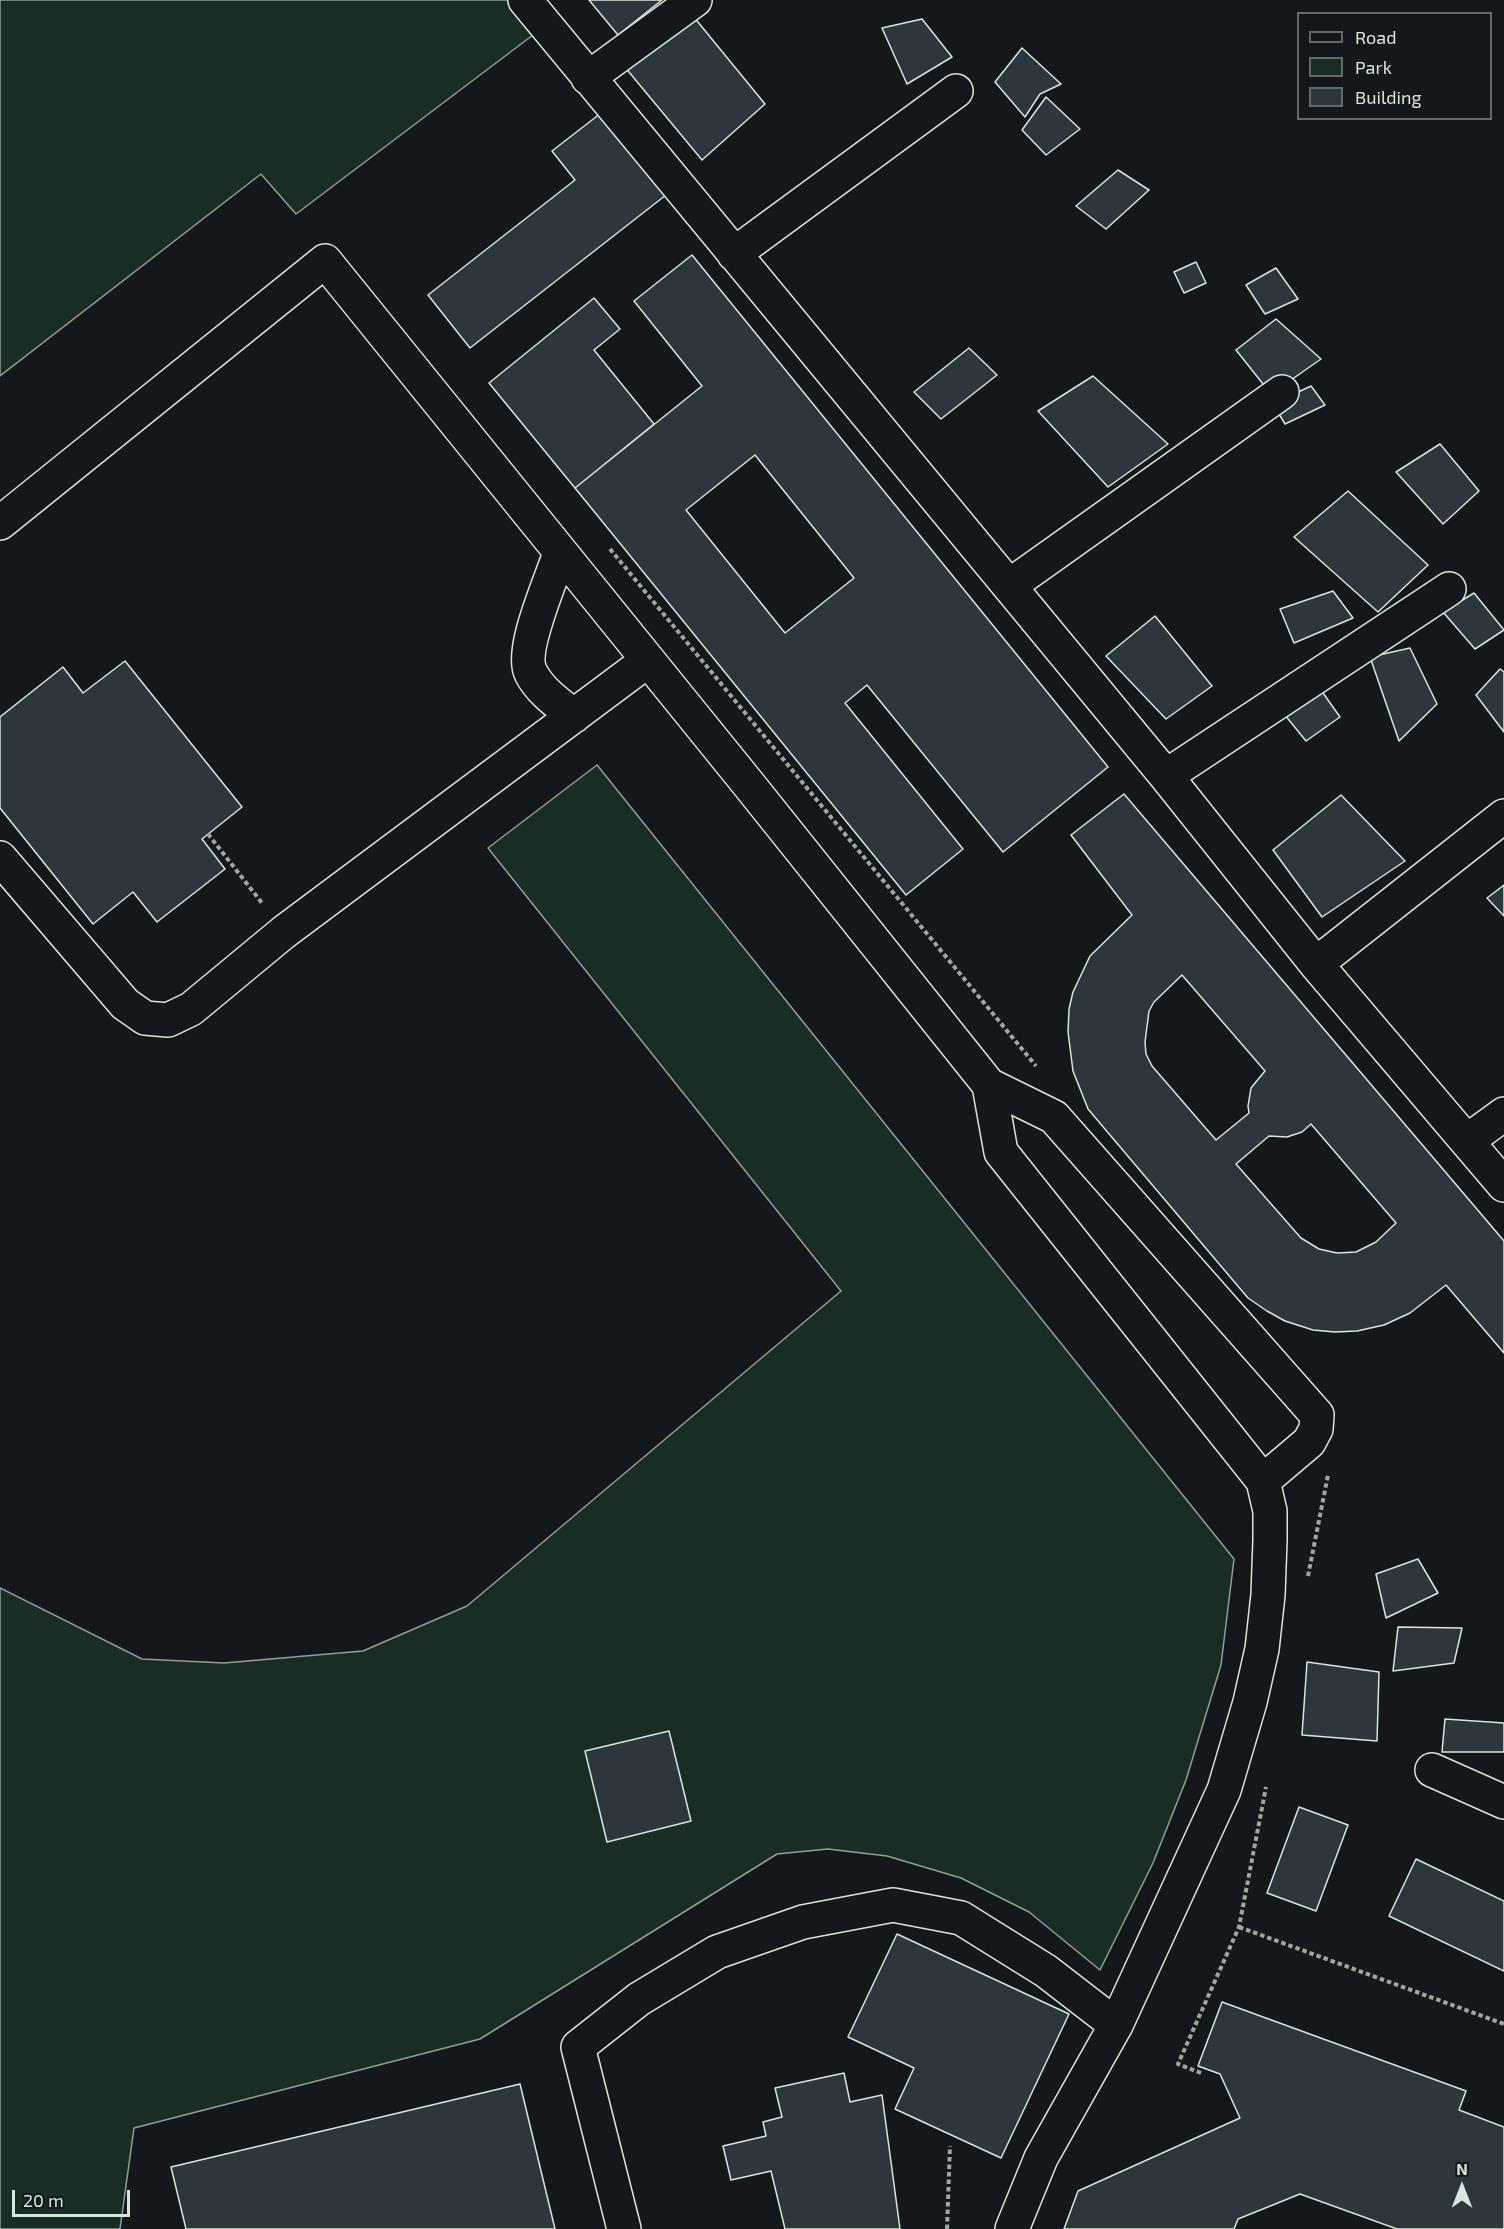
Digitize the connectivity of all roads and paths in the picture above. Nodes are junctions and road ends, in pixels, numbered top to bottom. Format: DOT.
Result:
graph roads {
  1 [pos="525,0"];
  2 [pos="695,0"];
  3 [pos="588,78"];
  4 [pos="956,91"];
  5 [pos="734,254"];
  6 [pos="1282,392"];
  7 [pos="0,523"];
  8 [pos="604,543"];
  9 [pos="560,553"];
  10 [pos="1009,586"];
  11 [pos="1449,589"];
  12 [pos="647,661"];
  13 [pos="574,716"];
  14 [pos="1166,776"];
  15 [pos="1504,816"];
  16 [pos="208,834"];
  17 [pos="0,858"];
  18 [pos="284,932"];
  19 [pos="1316,964"];
  20 [pos="1043,1074"];
  21 [pos="989,1085"];
  22 [pos="1504,1114"];
  23 [pos="1467,1142"];
  24 [pos="1504,1185"];
  25 [pos="1330,1469"];
  26 [pos="1263,1481"];
  27 [pos="1307,1583"];
  28 [pos="1432,1770"];
  29 [pos="1268,1777"];
  30 [pos="1504,1802"];
  31 [pos="1239,1928"];
  32 [pos="1504,2024"];
  33 [pos="1116,2025"];
  34 [pos="1201,2073"];
  35 [pos="950,2146"];
  36 [pos="624,2229"];
  37 [pos="947,2229"];
  38 [pos="1012,2229"];
  1 -- 3 [label="street"];
  2 -- 3 [label="street"];
  3 -- 5 [label="street"];
  4 -- 5 [label="street"];
  5 -- 10 [label="street"];
  6 -- 10 [label="street"];
  7 -- 9 [label="street"];
  8 -- 20 [label="path"];
  9 -- 12 [label="street"];
  9 -- 13 [label="street"];
  10 -- 14 [label="street"];
  11 -- 14 [label="street"];
  12 -- 13 [label="street"];
  12 -- 21 [label="street"];
  13 -- 18 [label="street"];
  14 -- 19 [label="street"];
  15 -- 19 [label="street"];
  16 -- 18 [label="path"];
  17 -- 18 [label="street"];
  19 -- 23 [label="street"];
  21 -- 26 [label="street"];
  21 -- 26 [label="street"];
  22 -- 23 [label="street"];
  23 -- 24 [label="street"];
  25 -- 27 [label="path"];
  26 -- 33 [label="street"];
  28 -- 30 [label="street"];
  29 -- 31 [label="path"];
  31 -- 32 [label="path"];
  31 -- 34 [label="path"];
  33 -- 36 [label="street"];
  33 -- 38 [label="street"];
  35 -- 37 [label="path"];
}
